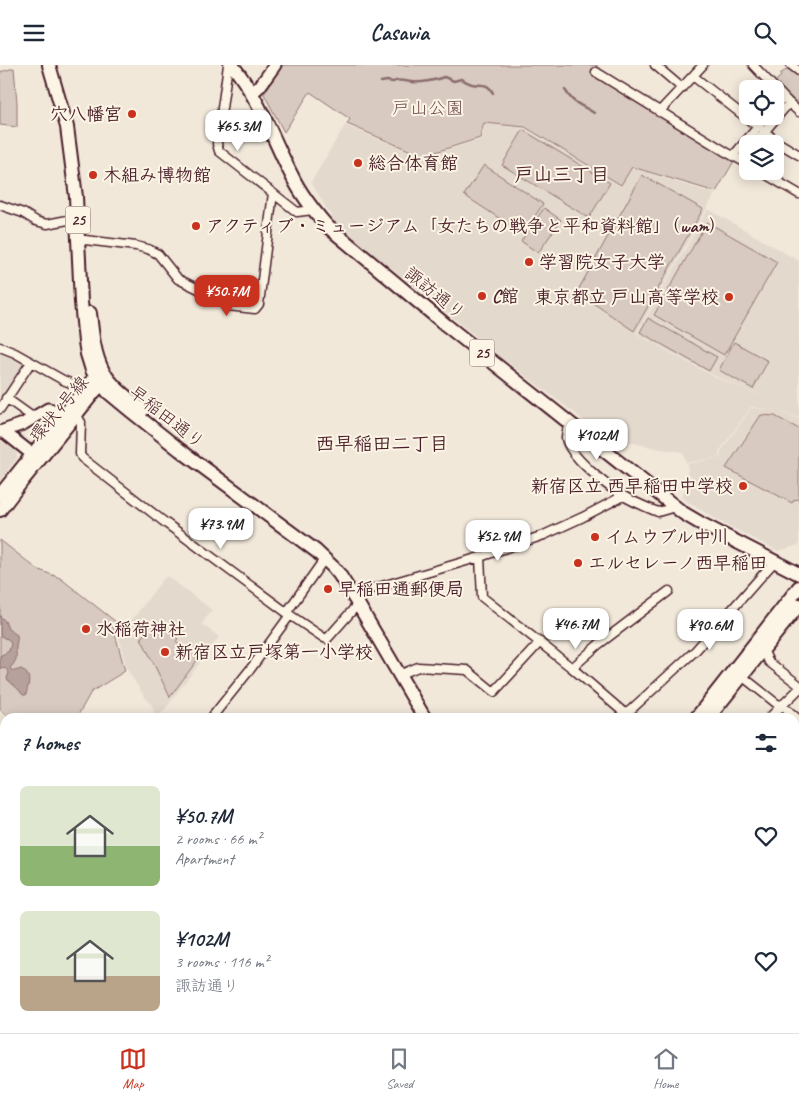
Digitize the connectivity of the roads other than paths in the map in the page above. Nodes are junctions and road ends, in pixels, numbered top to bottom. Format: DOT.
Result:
graph roads {
  1 [pos="49,65"];
  2 [pos="58,65"];
  3 [pos="228,65"];
  4 [pos="232,65"];
  5 [pos="275,65"];
  6 [pos="655,65"];
  7 [pos="703,65"];
  8 [pos="753,65"];
  9 [pos="791,65"];
  10 [pos="799,71"];
  11 [pos="596,72"];
  12 [pos="692,76"];
  13 [pos="682,88"];
  14 [pos="252,93"];
  15 [pos="786,100"];
  16 [pos="660,112"];
  17 [pos="799,112"];
  18 [pos="763,125"];
  19 [pos="761,129"];
  20 [pos="758,135"];
  21 [pos="733,155"];
  22 [pos="799,155"];
  23 [pos="739,159"];
  24 [pos="776,180"];
  25 [pos="273,193"];
  26 [pos="799,193"];
  27 [pos="0,205"];
  28 [pos="313,210"];
  29 [pos="78,218"];
  30 [pos="85,239"];
  31 [pos="0,347"];
  32 [pos="31,362"];
  33 [pos="102,378"];
  34 [pos="85,389"];
  35 [pos="6,399"];
  36 [pos="0,409"];
  37 [pos="69,416"];
  38 [pos="34,418"];
  39 [pos="569,422"];
  40 [pos="1,431"];
  41 [pos="32,454"];
  42 [pos="0,495"];
  43 [pos="624,496"];
  44 [pos="675,507"];
  45 [pos="0,510"];
  46 [pos="480,557"];
  47 [pos="324,558"];
  48 [pos="774,562"];
  49 [pos="799,574"];
  50 [pos="799,587"];
  51 [pos="669,591"];
  52 [pos="359,598"];
  53 [pos="799,605"];
  54 [pos="288,613"];
  55 [pos="540,642"];
  56 [pos="763,650"];
  57 [pos="572,668"];
  58 [pos="406,672"];
  59 [pos="741,677"];
  60 [pos="799,685"];
  61 [pos="799,689"];
  62 [pos="782,705"];
  63 [pos="215,713"];
  64 [pos="422,713"];
  65 [pos="430,713"];
  66 [pos="623,713"];
  67 [pos="631,713"];
  68 [pos="700,713"];
  69 [pos="712,713"];
  70 [pos="774,713"];
  71 [pos="791,713"];
  1 -- 29 [label="main road, 早稲田通り / 25"];
  2 -- 30 [label="main road, 早稲田通り / 25"];
  3 -- 25 [label="street"];
  4 -- 14 [label="main road, 諏訪通り / 25"];
  5 -- 14 [label="street"];
  6 -- 13 [label="street"];
  7 -- 12 [label="street"];
  8 -- 15 [label="street"];
  9 -- 10 [label="street"];
  11 -- 16 [label="street"];
  12 -- 13 [label="street"];
  12 -- 19 [label="street"];
  13 -- 16 [label="street"];
  14 -- 28 [label="main road, 諏訪通り / 25"];
  15 -- 17 [label="street"];
  15 -- 19 [label="street"];
  16 -- 21 [label="street"];
  18 -- 19 [label="street"];
  19 -- 20 [label="street"];
  19 -- 21 [label="street"];
  19 -- 22 [label="street"];
  21 -- 23 [label="street"];
  24 -- 26 [label="street"];
  25 -- 28 [label="street"];
  25 -- 30 [label="street"];
  27 -- 29 [label="street"];
  28 -- 39 [label="main road, 諏訪通り / 25"];
  29 -- 33 [label="main road, 早稲田通り / 25"];
  30 -- 33 [label="main road, 早稲田通り / 25"];
  31 -- 32 [label="street"];
  32 -- 34 [label="street"];
  32 -- 35 [label="street"];
  33 -- 34 [label="main road, 環状4号線"];
  33 -- 37 [label="main road, 環状4号線"];
  33 -- 47 [label="main road, 早稲田通り / 25"];
  33 -- 52 [label="main road, 早稲田通り / 25"];
  34 -- 37 [label="main road, 環状4号線"];
  35 -- 36 [label="street"];
  35 -- 38 [label="street"];
  37 -- 38 [label="street"];
  37 -- 41 [label="main road, 環状4号線"];
  37 -- 45 [label="main road, 環状4号線"];
  37 -- 54 [label="street"];
  38 -- 40 [label="street"];
  39 -- 43 [label="street"];
  39 -- 44 [label="main road, 諏訪通り / 25"];
  40 -- 41 [label="street"];
  41 -- 42 [label="main road, 環状4号線"];
  43 -- 44 [label="street"];
  43 -- 46 [label="street"];
  44 -- 48 [label="main road, 諏訪通り / 25"];
  46 -- 52 [label="street"];
  46 -- 55 [label="street"];
  47 -- 52 [label="main road, 早稲田通り / 25"];
  47 -- 54 [label="street"];
  48 -- 49 [label="main road, 諏訪通り / 25"];
  48 -- 67 [label="street"];
  50 -- 68 [label="main road"];
  51 -- 57 [label="street"];
  52 -- 54 [label="street"];
  52 -- 58 [label="main road, 早稲田通り / 25"];
  52 -- 64 [label="main road, 早稲田通り / 25"];
  53 -- 56 [label="main road"];
  54 -- 63 [label="street"];
  55 -- 57 [label="street"];
  55 -- 58 [label="street"];
  56 -- 59 [label="main road"];
  56 -- 60 [label="street"];
  57 -- 66 [label="street"];
  58 -- 65 [label="main road, 早稲田通り / 25"];
  59 -- 62 [label="street"];
  59 -- 69 [label="main road"];
  61 -- 62 [label="street"];
  62 -- 70 [label="street"];
  62 -- 71 [label="street"];
}
